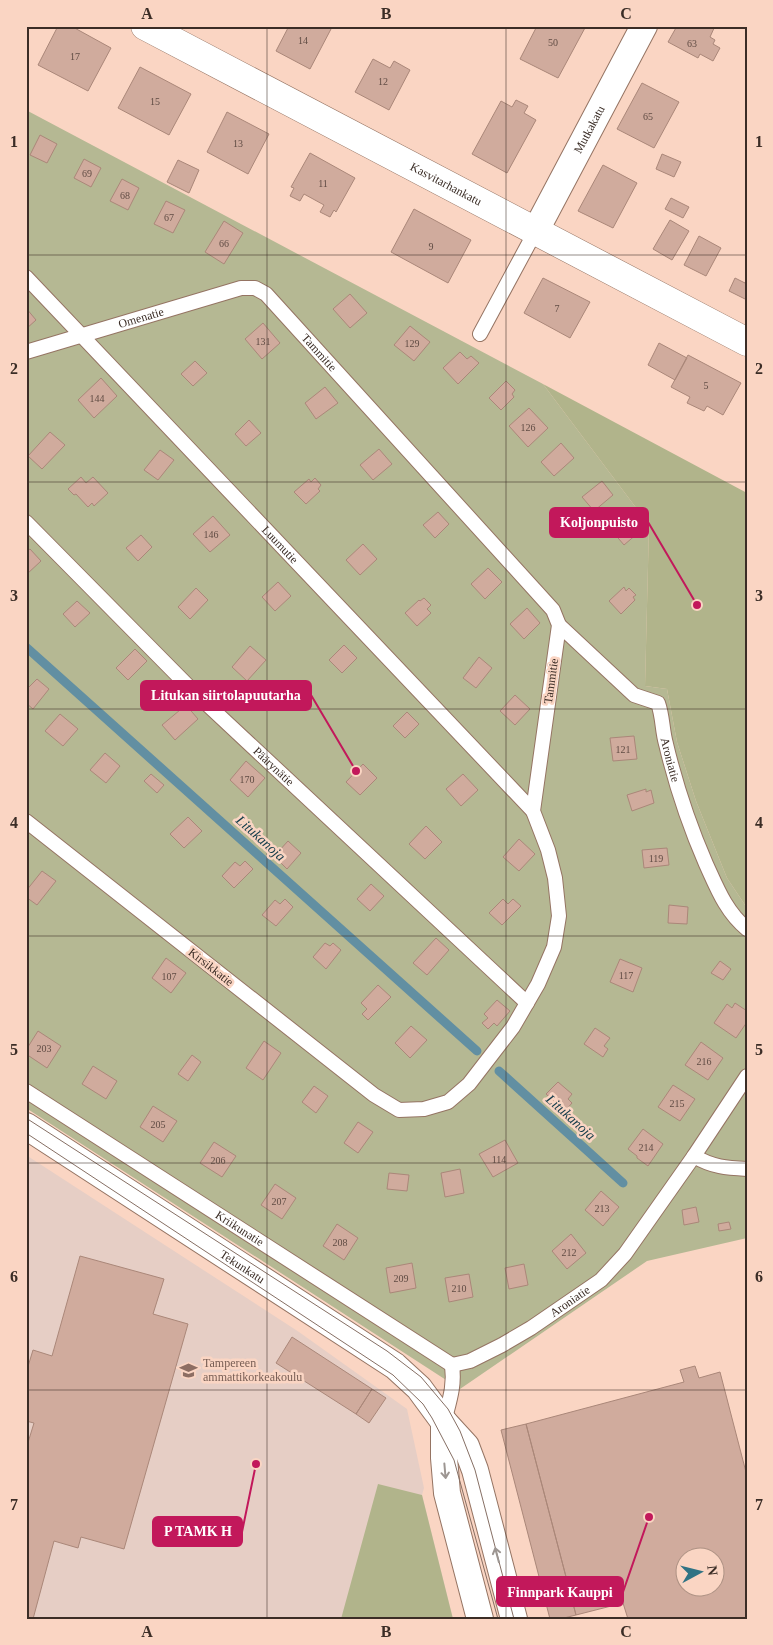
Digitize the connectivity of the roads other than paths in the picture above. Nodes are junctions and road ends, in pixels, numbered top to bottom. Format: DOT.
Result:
graph roads {
  1 [pos="145,26"];
  2 [pos="644,26"];
  3 [pos="535,232"];
  4 [pos="26,277"];
  5 [pos="255,288"];
  6 [pos="480,334"];
  7 [pos="82,335"];
  8 [pos="747,342"];
  9 [pos="26,352"];
  10 [pos="26,522"];
  11 [pos="559,625"];
  12 [pos="533,810"];
  13 [pos="26,820"];
  14 [pos="747,928"];
  15 [pos="527,1003"];
  16 [pos="747,1076"];
  17 [pos="26,1091"];
  18 [pos="399,1110"];
  19 [pos="26,1126"];
  20 [pos="694,1156"];
  21 [pos="747,1169"];
  22 [pos="452,1365"];
  23 [pos="444,1422"];
  24 [pos="480,1619"];
  25 [pos="514,1619"];
  1 -- 3 [label="street, Kasvitarhankatu"];
  2 -- 3 [label="street, Mutkakatu"];
  3 -- 6 [label="lane"];
  3 -- 8 [label="street, Kasvitarhankatu"];
  4 -- 7 [label="lane, Luumutie"];
  5 -- 7 [label="lane, Omenatie"];
  5 -- 11 [label="lane, Tammitie"];
  7 -- 9 [label="lane, Omenatie"];
  7 -- 12 [label="lane, Luumutie"];
  10 -- 15 [label="lane, Päärynätie"];
  11 -- 12 [label="lane, Tammitie"];
  11 -- 14 [label="lane, Aroniatie"];
  12 -- 15 [label="lane, Tammitie"];
  13 -- 18 [label="lane, Kirsikkatie"];
  15 -- 18 [label="lane, Tammitie"];
  16 -- 20 [label="lane, Aroniatie"];
  17 -- 22 [label="lane, Kriikunatie"];
  19 -- 23 [label="street, Tekunkatu"];
  20 -- 21 [label="lane"];
  20 -- 22 [label="lane, Aroniatie"];
  22 -- 23 [label="lane"];
  23 -- 24 [label="street, one-way"];
  25 -- 23 [label="street, Tekunkatu, one-way"];
}
